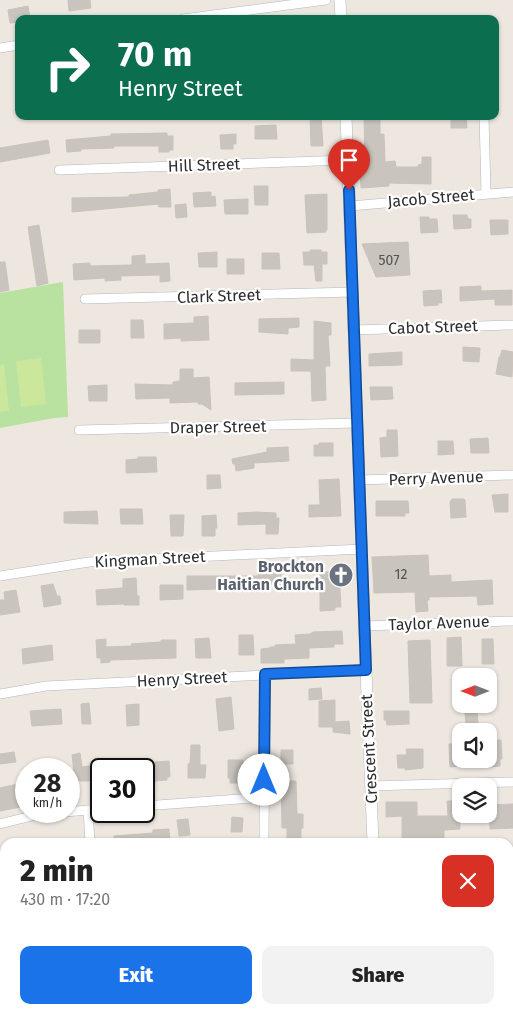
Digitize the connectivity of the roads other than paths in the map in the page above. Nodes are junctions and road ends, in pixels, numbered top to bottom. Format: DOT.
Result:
graph roads {
  1 [pos="326,0"];
  2 [pos="340,0"];
  3 [pos="213,15"];
  4 [pos="341,15"];
  5 [pos="15,46"];
  6 [pos="0,48"];
  7 [pos="346,120"];
  8 [pos="484,120"];
  9 [pos="348,160"];
  10 [pos="59,170"];
  11 [pos="513,192"];
  12 [pos="486,194"];
  13 [pos="350,206"];
  14 [pos="353,292"];
  15 [pos="85,299"];
  16 [pos="513,325"];
  17 [pos="354,330"];
  18 [pos="357,423"];
  19 [pos="79,430"];
  20 [pos="513,475"];
  21 [pos="359,480"];
  22 [pos="362,549"];
  23 [pos="0,576"];
  24 [pos="513,621"];
  25 [pos="364,626"];
  26 [pos="366,670"];
  27 [pos="265,674"];
  28 [pos="0,694"];
  29 [pos="513,782"];
  30 [pos="371,786"];
  31 [pos="264,797"];
  32 [pos="155,805"];
  33 [pos="88,810"];
  34 [pos="0,824"];
  35 [pos="90,838"];
  36 [pos="264,838"];
  37 [pos="374,838"];
  1 -- 3 [label="street"];
  2 -- 4 [label="main road"];
  5 -- 6 [label="street"];
  7 -- 9 [label="main road, Crescent Street"];
  8 -- 12 [label="street"];
  9 -- 10 [label="street, Hill Street"];
  9 -- 13 [label="main road, Crescent Street"];
  11 -- 12 [label="street, Jacob Street"];
  12 -- 13 [label="street, Jacob Street"];
  13 -- 14 [label="main road, Crescent Street"];
  14 -- 15 [label="street, Clark Street"];
  14 -- 17 [label="main road, Crescent Street"];
  16 -- 17 [label="street, Cabot Street"];
  17 -- 18 [label="main road, Crescent Street"];
  18 -- 19 [label="street, Draper Street"];
  18 -- 21 [label="main road, Crescent Street"];
  20 -- 21 [label="street, Perry Avenue"];
  21 -- 22 [label="main road, Crescent Street"];
  22 -- 23 [label="street, Kingman Street"];
  22 -- 25 [label="main road, Crescent Street"];
  24 -- 25 [label="street, Taylor Avenue"];
  25 -- 26 [label="main road, Crescent Street"];
  26 -- 27 [label="street, Henry Street"];
  26 -- 30 [label="main road, Crescent Street"];
  27 -- 28 [label="street, Henry Street"];
  27 -- 31 [label="street"];
  29 -- 30 [label="street"];
  30 -- 37 [label="main road, Crescent Street"];
  31 -- 32 [label="street"];
  31 -- 36 [label="street"];
  33 -- 34 [label="street"];
  33 -- 35 [label="street"];
}
